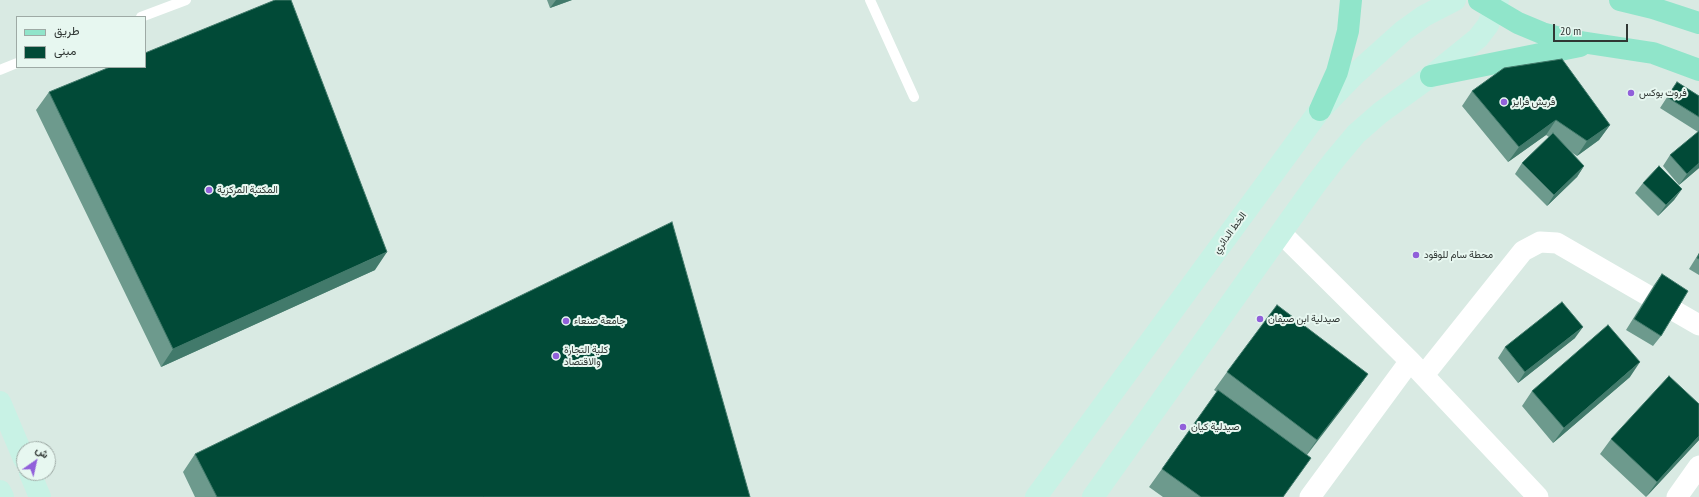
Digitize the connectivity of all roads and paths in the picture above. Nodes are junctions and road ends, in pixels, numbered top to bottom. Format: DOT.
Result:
graph roads {
  1 [pos="186,0"];
  2 [pos="870,0"];
  3 [pos="1351,0"];
  4 [pos="1455,0"];
  5 [pos="1620,0"];
  6 [pos="1491,3"];
  7 [pos="144,16"];
  8 [pos="1699,23"];
  9 [pos="1593,44"];
  10 [pos="16,64"];
  11 [pos="0,70"];
  12 [pos="1699,70"];
  13 [pos="1431,76"];
  14 [pos="914,96"];
  15 [pos="1320,110"];
  16 [pos="1281,233"];
  17 [pos="1699,325"];
  18 [pos="1417,368"];
  19 [pos="0,402"];
  20 [pos="16,441"];
  21 [pos="1699,466"];
  22 [pos="33,481"];
  23 [pos="0,491"];
  24 [pos="3,497"];
  25 [pos="40,497"];
  26 [pos="1036,497"];
  27 [pos="1094,497"];
  28 [pos="1310,497"];
  29 [pos="1538,497"];
  30 [pos="1677,497"];
  1 -- 7 [label="lane"];
  2 -- 14 [label="lane"];
  3 -- 15 [label="main road"];
  4 -- 15 [label="main road, الخط الدائري"];
  5 -- 8 [label="main road"];
  6 -- 9 [label="main road"];
  6 -- 13 [label="main road"];
  9 -- 12 [label="main road"];
  9 -- 13 [label="main road"];
  10 -- 11 [label="lane"];
  13 -- 16 [label="main road"];
  15 -- 26 [label="main road, الخط الدائري"];
  16 -- 18 [label="street"];
  16 -- 27 [label="main road"];
  17 -- 18 [label="street"];
  18 -- 28 [label="street"];
  18 -- 29 [label="street"];
  19 -- 20 [label="main road"];
  21 -- 30 [label="street"];
  22 -- 25 [label="main road"];
  23 -- 24 [label="main road"];
}
